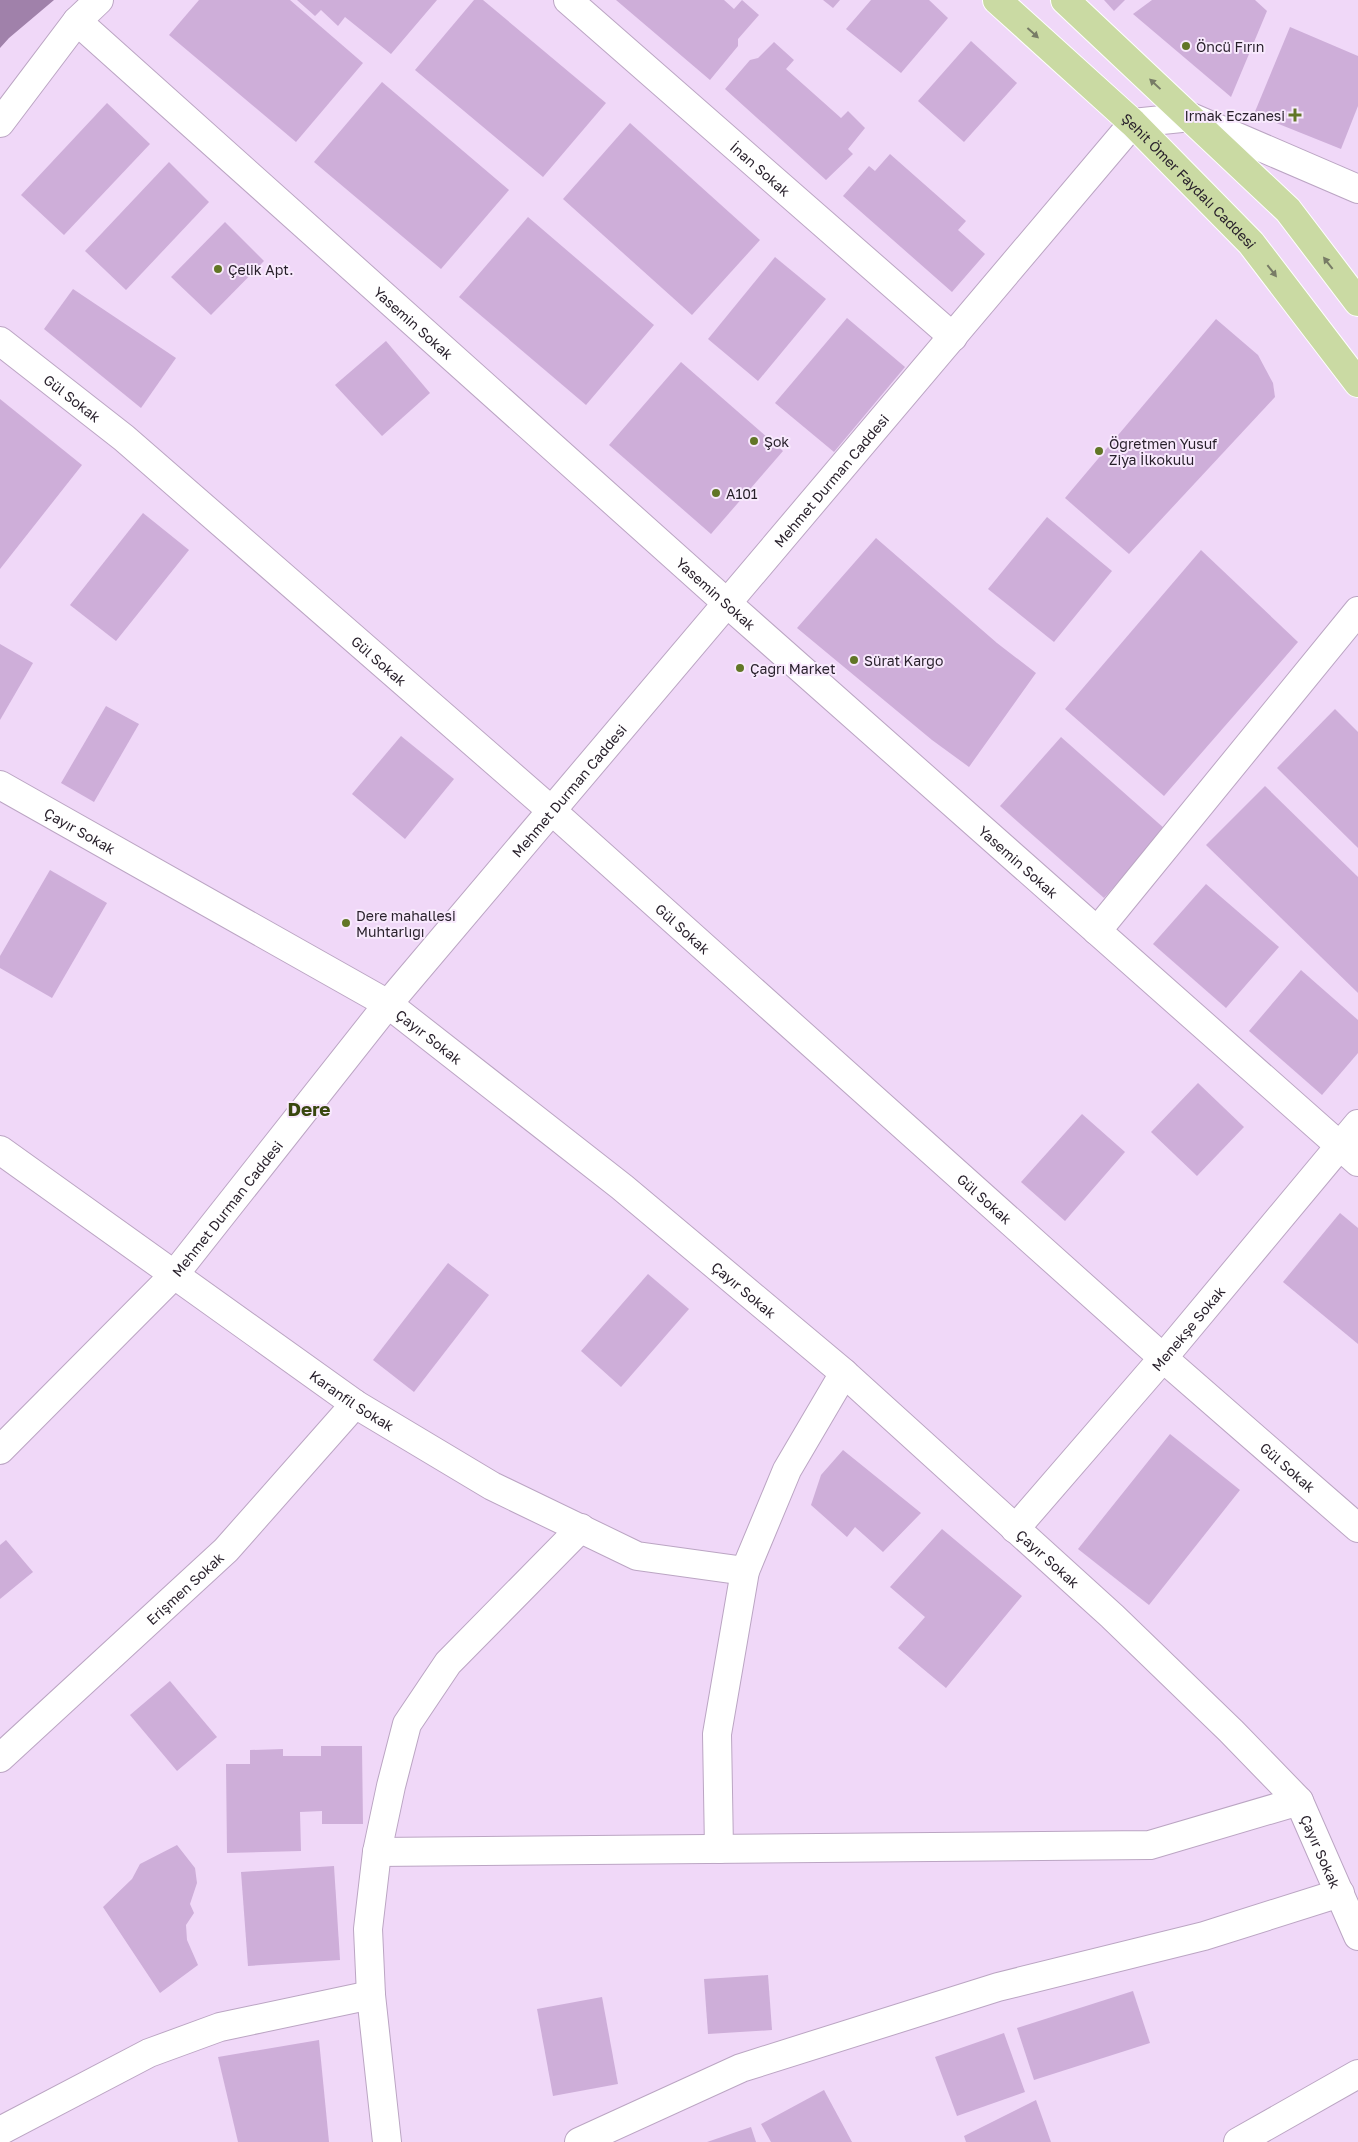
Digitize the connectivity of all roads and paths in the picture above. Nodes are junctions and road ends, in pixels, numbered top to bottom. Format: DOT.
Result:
graph roads {
  1 [pos="99,0"];
  2 [pos="568,0"];
  3 [pos="997,0"];
  4 [pos="1065,0"];
  5 [pos="76,21"];
  6 [pos="1191,117"];
  7 [pos="0,123"];
  8 [pos="1133,123"];
  9 [pos="1358,189"];
  10 [pos="1358,302"];
  11 [pos="953,337"];
  12 [pos="0,341"];
  13 [pos="1358,382"];
  14 [pos="728,604"];
  15 [pos="1358,611"];
  16 [pos="0,785"];
  17 [pos="552,811"];
  18 [pos="1097,931"];
  19 [pos="388,1004"];
  20 [pos="1358,1124"];
  21 [pos="0,1150"];
  22 [pos="1349,1154"];
  23 [pos="174,1275"];
  24 [pos="1162,1358"];
  25 [pos="844,1374"];
  26 [pos="355,1404"];
  27 [pos="0,1450"];
  28 [pos="581,1528"];
  29 [pos="1358,1528"];
  30 [pos="1015,1529"];
  31 [pos="744,1571"];
  32 [pos="0,1758"];
  33 [pos="1299,1801"];
  34 [pos="719,1848"];
  35 [pos="377,1852"];
  36 [pos="1340,1894"];
  37 [pos="1358,1936"];
  38 [pos="371,1995"];
  39 [pos="1358,2074"];
  40 [pos="0,2131"];
  41 [pos="387,2142"];
  42 [pos="578,2142"];
  43 [pos="1238,2142"];
  1 -- 5 [label="street"];
  2 -- 11 [label="street, İnan Sokak"];
  3 -- 8 [label="main road, Şehit Ömer Faydalı Caddesi, one-way"];
  6 -- 4 [label="main road, one-way"];
  5 -- 7 [label="street"];
  5 -- 14 [label="street, Yasemin Sokak"];
  6 -- 8 [label="street"];
  6 -- 9 [label="street"];
  10 -- 6 [label="main road, one-way"];
  8 -- 11 [label="street, Mehmet Durman Caddesi"];
  8 -- 13 [label="main road, Şehit Ömer Faydalı Caddesi, one-way"];
  11 -- 14 [label="street, Mehmet Durman Caddesi"];
  12 -- 17 [label="street, Gül Sokak"];
  14 -- 17 [label="street, Mehmet Durman Caddesi"];
  14 -- 18 [label="street, Yasemin Sokak"];
  15 -- 18 [label="street"];
  16 -- 19 [label="street, Çayır Sokak"];
  17 -- 19 [label="street, Mehmet Durman Caddesi"];
  17 -- 24 [label="street, Gül Sokak"];
  18 -- 22 [label="street, Yasemin Sokak"];
  19 -- 23 [label="street, Mehmet Durman Caddesi"];
  19 -- 25 [label="street, Çayır Sokak"];
  20 -- 22 [label="street, Menekşe Sokak"];
  21 -- 23 [label="street, Karanfil Sokak"];
  22 -- 24 [label="street, Menekşe Sokak"];
  23 -- 26 [label="street, Karanfil Sokak"];
  23 -- 27 [label="street, Mehmet Durman Caddesi"];
  24 -- 29 [label="street, Gül Sokak"];
  24 -- 30 [label="street, Menekşe Sokak"];
  25 -- 30 [label="street, Çayır Sokak"];
  25 -- 31 [label="street"];
  26 -- 28 [label="street, Karanfil Sokak"];
  26 -- 32 [label="street, Erişmen Sokak"];
  28 -- 31 [label="street, Karanfil Sokak"];
  28 -- 35 [label="street"];
  30 -- 33 [label="street, Çayır Sokak"];
  31 -- 34 [label="street"];
  33 -- 34 [label="street"];
  33 -- 36 [label="street, Çayır Sokak"];
  34 -- 35 [label="street"];
  35 -- 38 [label="street"];
  36 -- 37 [label="street, Çayır Sokak"];
  36 -- 42 [label="street"];
  38 -- 40 [label="street"];
  38 -- 41 [label="street"];
  39 -- 43 [label="street"];
}
